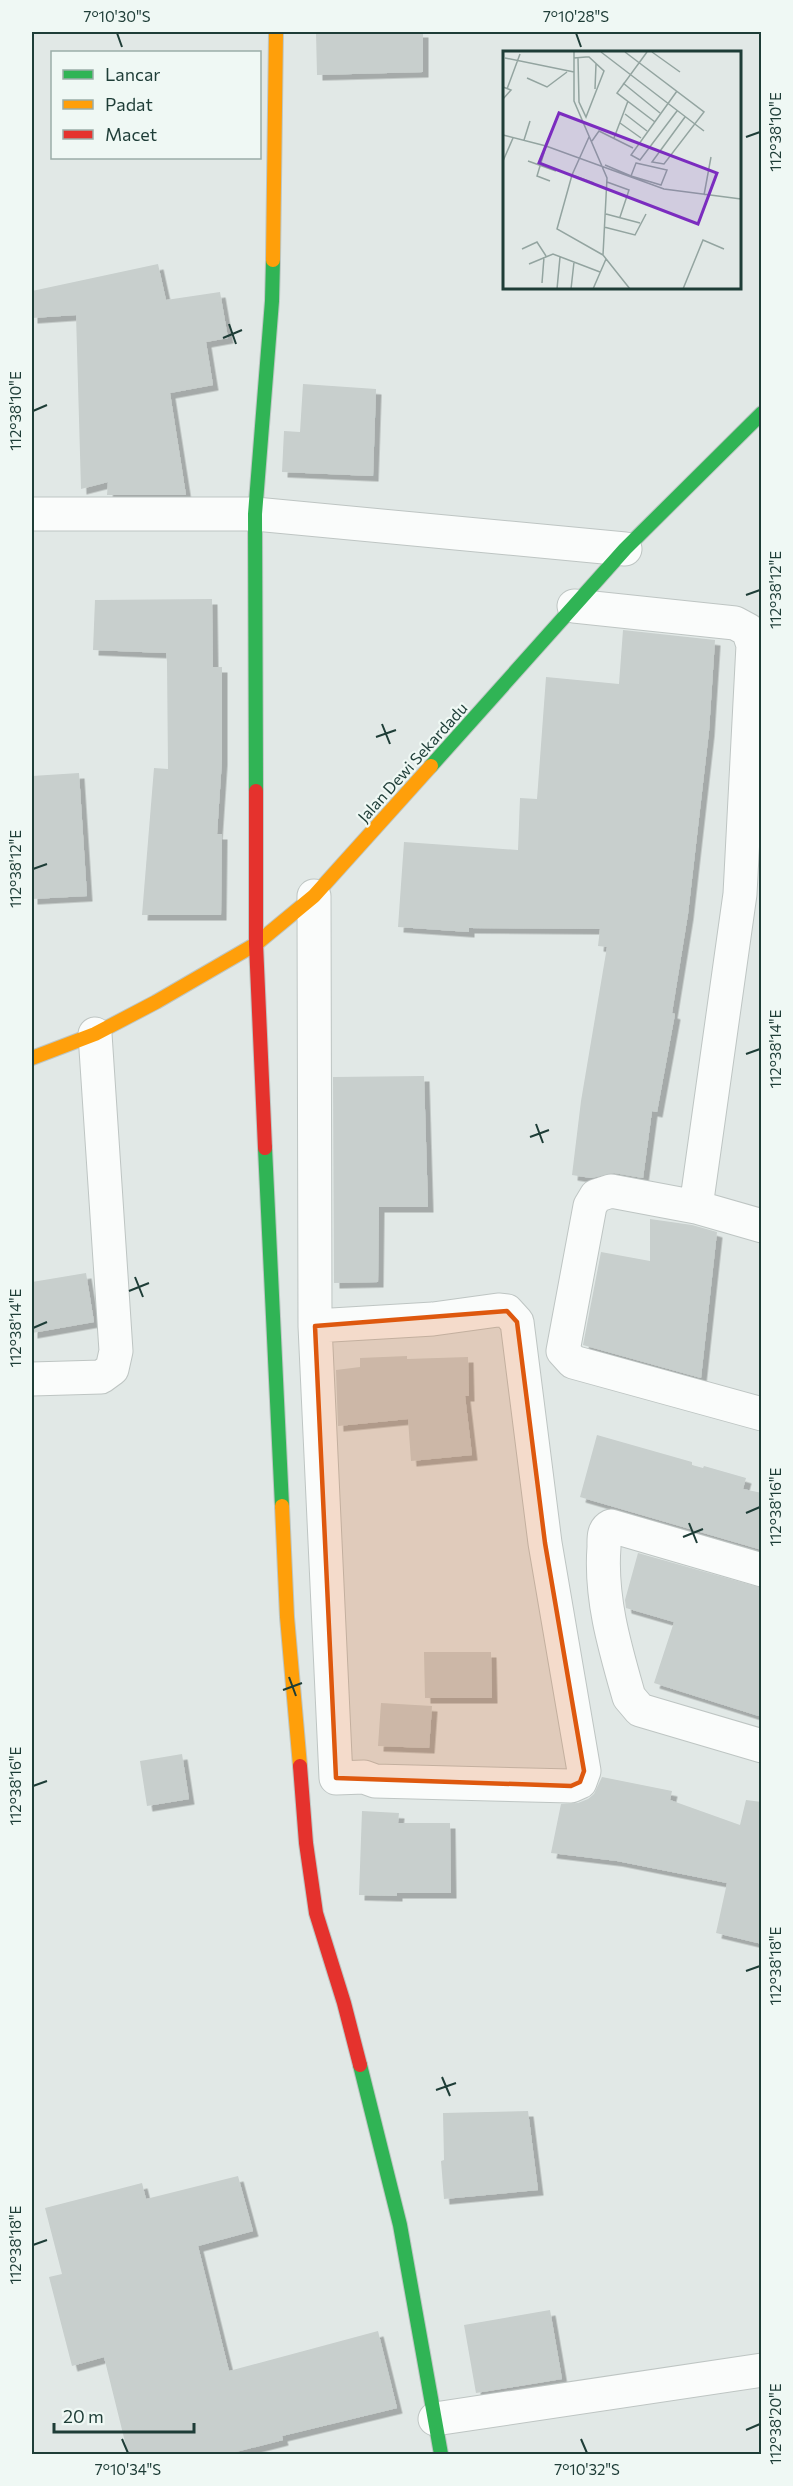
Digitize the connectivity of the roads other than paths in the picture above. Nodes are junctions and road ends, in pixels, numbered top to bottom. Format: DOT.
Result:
graph roads {
  1 [pos="276,32"];
  2 [pos="762,413"];
  3 [pos="32,514"];
  4 [pos="255,514"];
  5 [pos="625,549"];
  6 [pos="574,606"];
  7 [pos="751,894"];
  8 [pos="314,896"];
  9 [pos="256,944"];
  10 [pos="94,1034"];
  11 [pos="32,1058"];
  12 [pos="696,1207"];
  13 [pos="762,1227"];
  14 [pos="315,1326"];
  15 [pos="32,1379"];
  16 [pos="762,1414"];
  17 [pos="762,1570"];
  18 [pos="762,1746"];
  19 [pos="762,2370"];
  20 [pos="435,2420"];
  21 [pos="441,2454"];
  1 -- 4 [label="street"];
  2 -- 5 [label="street, Jalan Dewi Sekardadu"];
  3 -- 4 [label="street"];
  4 -- 5 [label="street"];
  4 -- 9 [label="street"];
  5 -- 6 [label="street, Jalan Dewi Sekardadu"];
  6 -- 7 [label="street"];
  6 -- 8 [label="street, Jalan Dewi Sekardadu"];
  7 -- 12 [label="street"];
  8 -- 9 [label="street, Jalan Dewi Sekardadu"];
  8 -- 14 [label="street"];
  9 -- 10 [label="street, Jalan Dewi Sekardadu"];
  9 -- 20 [label="street"];
  10 -- 11 [label="street, Jalan Dewi Sekardadu"];
  10 -- 15 [label="street"];
  12 -- 13 [label="street"];
  12 -- 16 [label="street"];
  14 -- 14 [label="street"];
  17 -- 18 [label="street"];
  19 -- 20 [label="street"];
  20 -- 21 [label="street"];
}
